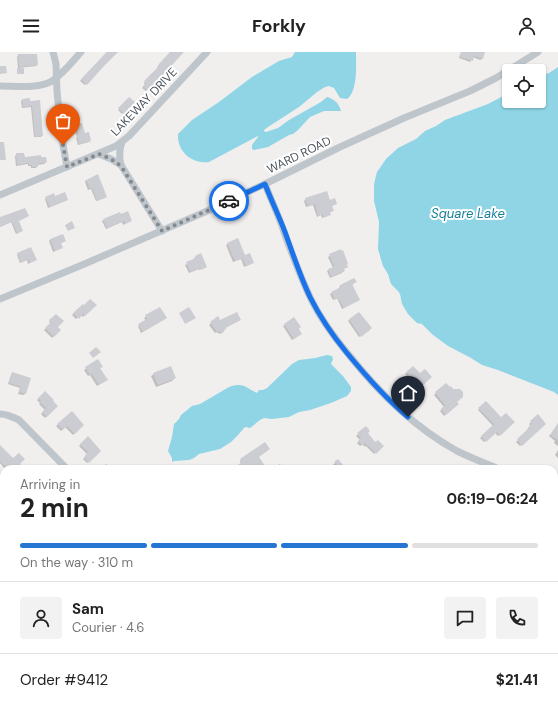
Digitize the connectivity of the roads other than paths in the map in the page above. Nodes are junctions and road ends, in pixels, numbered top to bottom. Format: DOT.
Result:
graph roads {
  1 [pos="53,52"];
  2 [pos="81,52"];
  3 [pos="207,52"];
  4 [pos="538,52"];
  5 [pos="57,77"];
  6 [pos="0,86"];
  7 [pos="122,142"];
  8 [pos="99,154"];
  9 [pos="121,166"];
  10 [pos="67,167"];
  11 [pos="265,184"];
  12 [pos="0,195"];
  13 [pos="162,231"];
  14 [pos="0,299"];
  15 [pos="0,414"];
  16 [pos="63,465"];
  17 [pos="489,465"];
  1 -- 5 [label="street"];
  2 -- 5 [label="street"];
  3 -- 7 [label="street, LAKEWAY DRIVE"];
  4 -- 11 [label="street, WARD ROAD"];
  5 -- 6 [label="street"];
  5 -- 10 [label="street"];
  7 -- 8 [label="street, LAKEWAY DRIVE"];
  7 -- 9 [label="street"];
  8 -- 9 [label="street"];
  8 -- 10 [label="street, LAKEWAY DRIVE"];
  9 -- 13 [label="street"];
  10 -- 12 [label="street, LAKEWAY DRIVE"];
  11 -- 13 [label="street, WARD ROAD"];
  11 -- 17 [label="street"];
  13 -- 14 [label="street, WARD ROAD"];
  15 -- 16 [label="street"];
}
